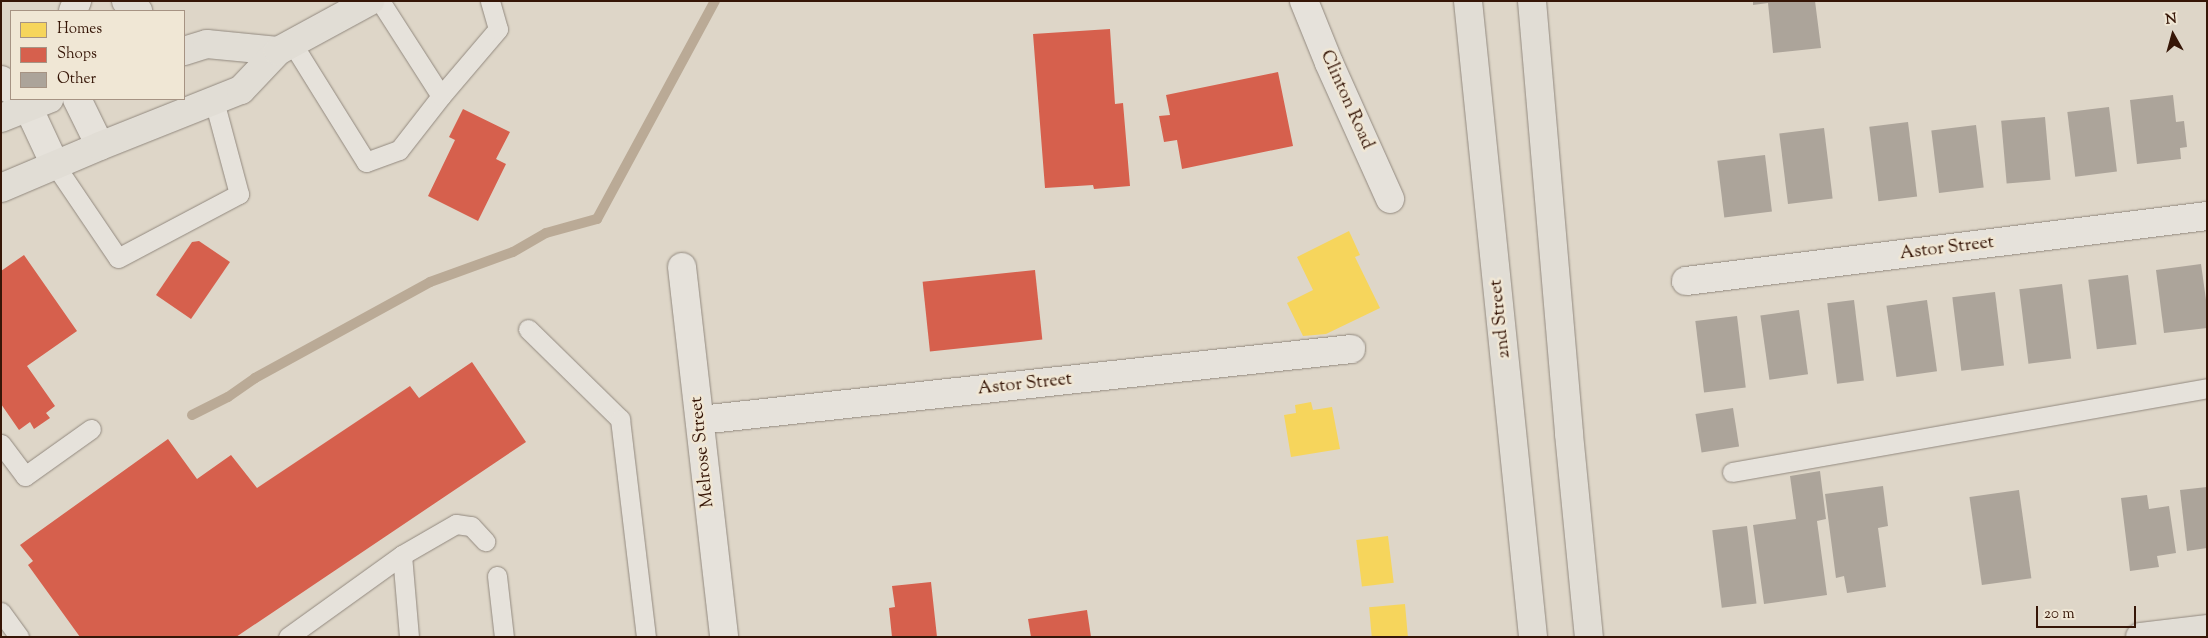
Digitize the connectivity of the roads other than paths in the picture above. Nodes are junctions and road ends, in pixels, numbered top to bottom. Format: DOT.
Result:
graph roads {
  1 [pos="126,1"];
  2 [pos="370,1"];
  3 [pos="380,1"];
  4 [pos="490,1"];
  5 [pos="1304,1"];
  6 [pos="1468,1"];
  7 [pos="1532,1"];
  8 [pos="137,10"];
  9 [pos="191,45"];
  10 [pos="285,47"];
  11 [pos="441,96"];
  12 [pos="26,100"];
  13 [pos="27,100"];
  14 [pos="77,100"];
  15 [pos="214,101"];
  16 [pos="1,118"];
  17 [pos="100,146"];
  18 [pos="55,165"];
  19 [pos="1,188"];
  20 [pos="1390,199"];
  21 [pos="2207,216"];
  22 [pos="682,267"];
  23 [pos="1686,281"];
  24 [pos="528,330"];
  25 [pos="1351,350"];
  26 [pos="2207,388"];
  27 [pos="700,420"];
  28 [pos="91,429"];
  29 [pos="1,444"];
  30 [pos="1732,472"];
  31 [pos="485,541"];
  32 [pos="402,555"];
  33 [pos="497,576"];
  34 [pos="1,612"];
  35 [pos="2207,629"];
  36 [pos="19,637"];
  37 [pos="288,637"];
  38 [pos="409,637"];
  39 [pos="504,637"];
  40 [pos="646,637"];
  41 [pos="724,637"];
  42 [pos="1533,637"];
  43 [pos="1590,637"];
  44 [pos="2140,637"];
  1 -- 8 [label="main road"];
  2 -- 10 [label="main road"];
  3 -- 11 [label="lane"];
  4 -- 11 [label="lane"];
  5 -- 20 [label="street, Clinton Road"];
  6 -- 42 [label="main road, 2nd Street"];
  7 -- 43 [label="main road"];
  9 -- 10 [label="main road"];
  10 -- 11 [label="lane"];
  10 -- 15 [label="main road"];
  12 -- 16 [label="main road"];
  13 -- 18 [label="street"];
  14 -- 17 [label="street"];
  15 -- 17 [label="main road"];
  15 -- 18 [label="lane"];
  17 -- 18 [label="main road"];
  18 -- 19 [label="main road"];
  21 -- 23 [label="street, Astor Street"];
  22 -- 27 [label="street, Melrose Street"];
  24 -- 40 [label="lane"];
  25 -- 27 [label="street, Astor Street"];
  26 -- 30 [label="lane"];
  27 -- 41 [label="street, Melrose Street"];
  28 -- 29 [label="lane"];
  31 -- 32 [label="lane"];
  32 -- 37 [label="lane"];
  32 -- 38 [label="lane"];
  33 -- 39 [label="lane"];
  34 -- 36 [label="lane"];
  35 -- 44 [label="main road"];
}
